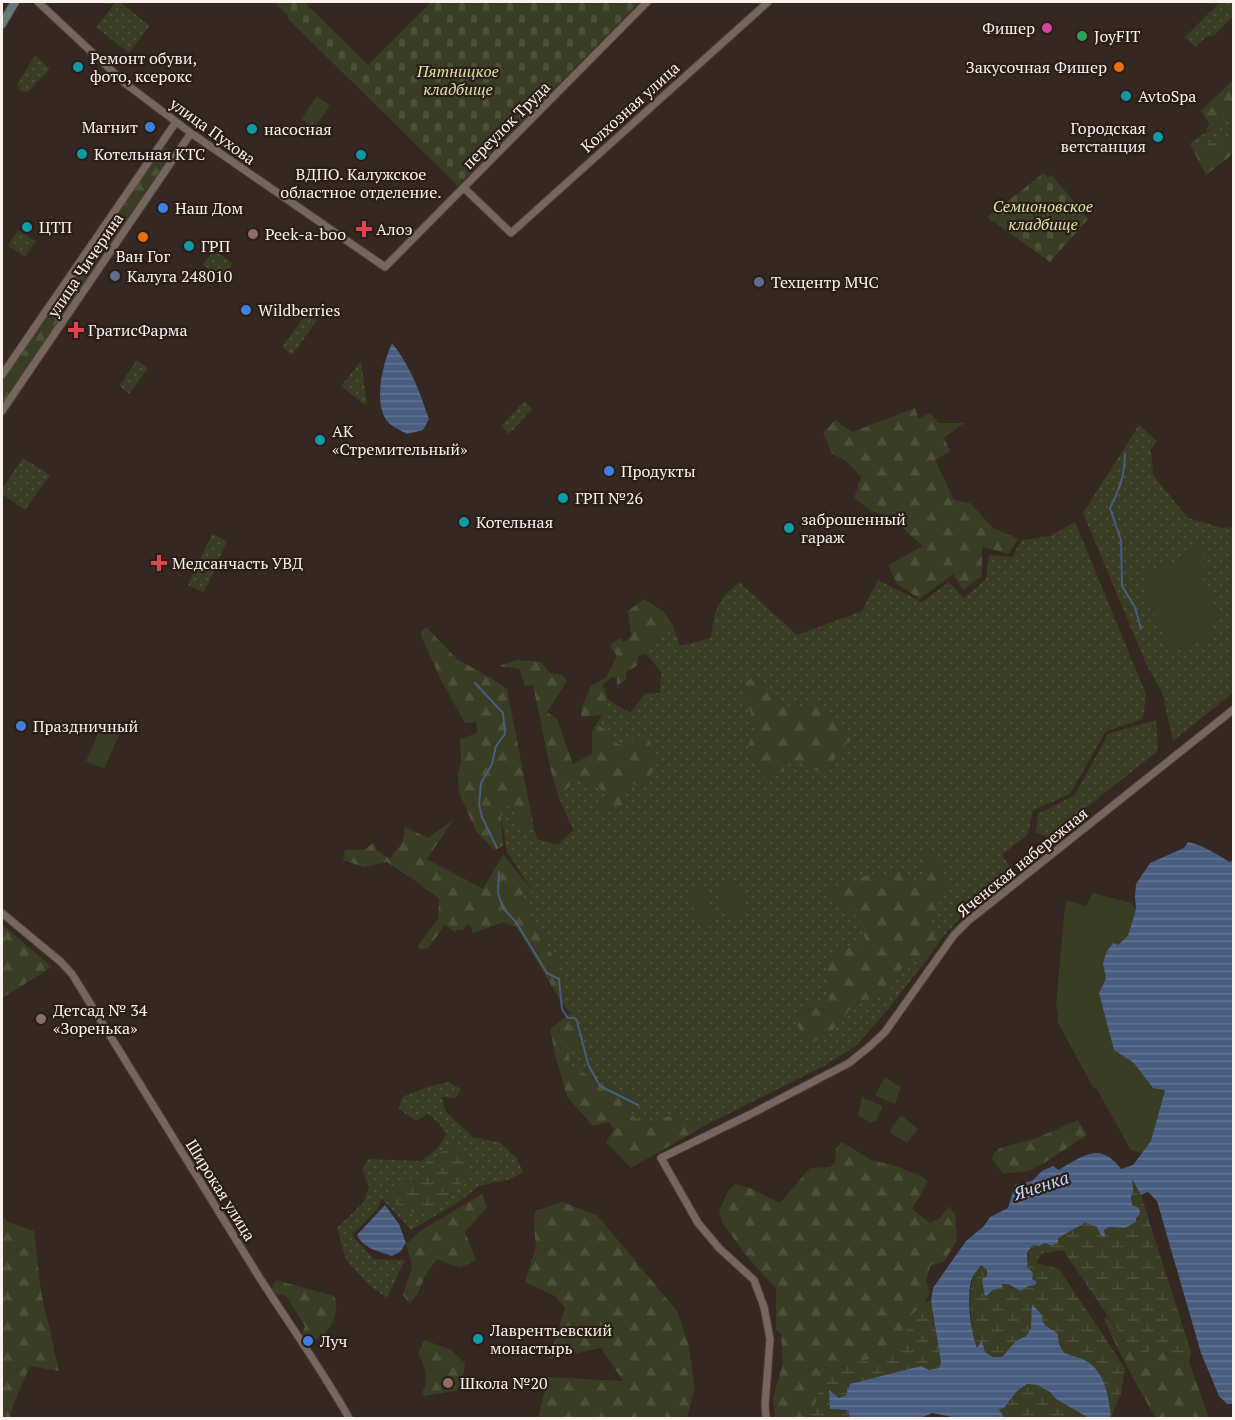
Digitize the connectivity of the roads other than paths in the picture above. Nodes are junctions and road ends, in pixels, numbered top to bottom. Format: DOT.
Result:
graph roads {
  1 [pos="15,2"];
  2 [pos="38,2"];
  3 [pos="647,2"];
  4 [pos="768,2"];
  5 [pos="2,24"];
  6 [pos="176,122"];
  7 [pos="191,133"];
  8 [pos="464,188"];
  9 [pos="384,267"];
  10 [pos="2,375"];
  11 [pos="2,411"];
  12 [pos="1233,709"];
  13 [pos="2,913"];
  14 [pos="349,1419"];
  15 [pos="766,1419"];
  1 -- 5 [label="main road"];
  2 -- 6 [label="street, улица Пухова"];
  3 -- 8 [label="street, переулок Труда"];
  4 -- 8 [label="street, Колхозная улица"];
  6 -- 7 [label="street, улица Пухова"];
  6 -- 10 [label="street, улица Чичерина"];
  7 -- 9 [label="street, улица Пухова"];
  7 -- 11 [label="street, улица Чичерина"];
  8 -- 9 [label="street, переулок Труда"];
  12 -- 15 [label="street, Яченская набережная"];
  13 -- 14 [label="street, Широкая улица"];
}
